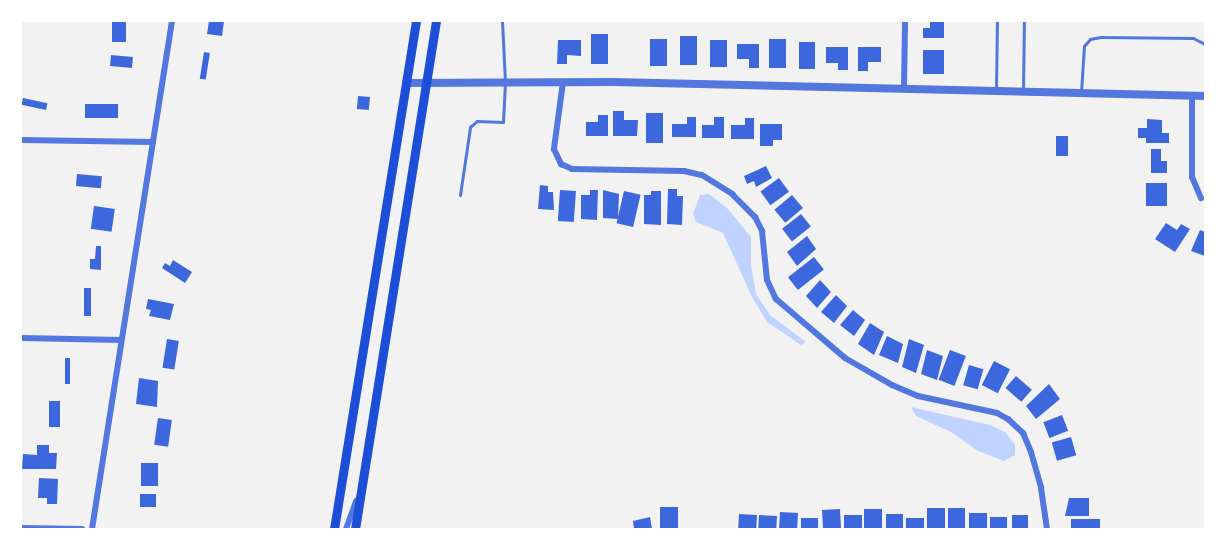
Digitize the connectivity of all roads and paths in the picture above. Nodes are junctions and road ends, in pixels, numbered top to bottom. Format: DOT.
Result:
graph roads {
  1 [pos="172,21"];
  2 [pos="416,21"];
  3 [pos="436,21"];
  4 [pos="496,21"];
  5 [pos="502,21"];
  6 [pos="905,21"];
  7 [pos="997,21"];
  8 [pos="1024,21"];
  9 [pos="1205,44"];
  10 [pos="505,82"];
  11 [pos="563,82"];
  12 [pos="406,83"];
  13 [pos="426,84"];
  14 [pos="904,87"];
  15 [pos="996,90"];
  16 [pos="1023,90"];
  17 [pos="1081,92"];
  18 [pos="1192,96"];
  19 [pos="1205,96"];
  20 [pos="21,140"];
  21 [pos="153,142"];
  22 [pos="460,195"];
  23 [pos="1201,198"];
  24 [pos="21,338"];
  25 [pos="121,340"];
  26 [pos="362,487"];
  27 [pos="21,528"];
  28 [pos="82,529"];
  29 [pos="92,529"];
  30 [pos="334,529"];
  31 [pos="346,529"];
  32 [pos="355,529"];
  33 [pos="1047,529"];
  1 -- 21 [label="street"];
  2 -- 12 [label="highway"];
  3 -- 13 [label="highway"];
  4 -- 5 [label="lane"];
  5 -- 10 [label="lane"];
  6 -- 14 [label="street"];
  7 -- 15 [label="lane"];
  8 -- 16 [label="lane"];
  9 -- 17 [label="lane"];
  10 -- 11 [label="street"];
  10 -- 13 [label="street"];
  10 -- 22 [label="lane"];
  11 -- 14 [label="street"];
  11 -- 33 [label="street"];
  12 -- 13 [label="street"];
  12 -- 30 [label="highway"];
  13 -- 26 [label="highway"];
  14 -- 15 [label="street"];
  15 -- 16 [label="street"];
  16 -- 17 [label="street"];
  17 -- 18 [label="street"];
  18 -- 19 [label="street"];
  18 -- 23 [label="street"];
  20 -- 21 [label="street"];
  21 -- 25 [label="street"];
  24 -- 25 [label="street"];
  25 -- 29 [label="street"];
  26 -- 31 [label="street"];
  26 -- 32 [label="highway"];
  27 -- 28 [label="street"];
}
